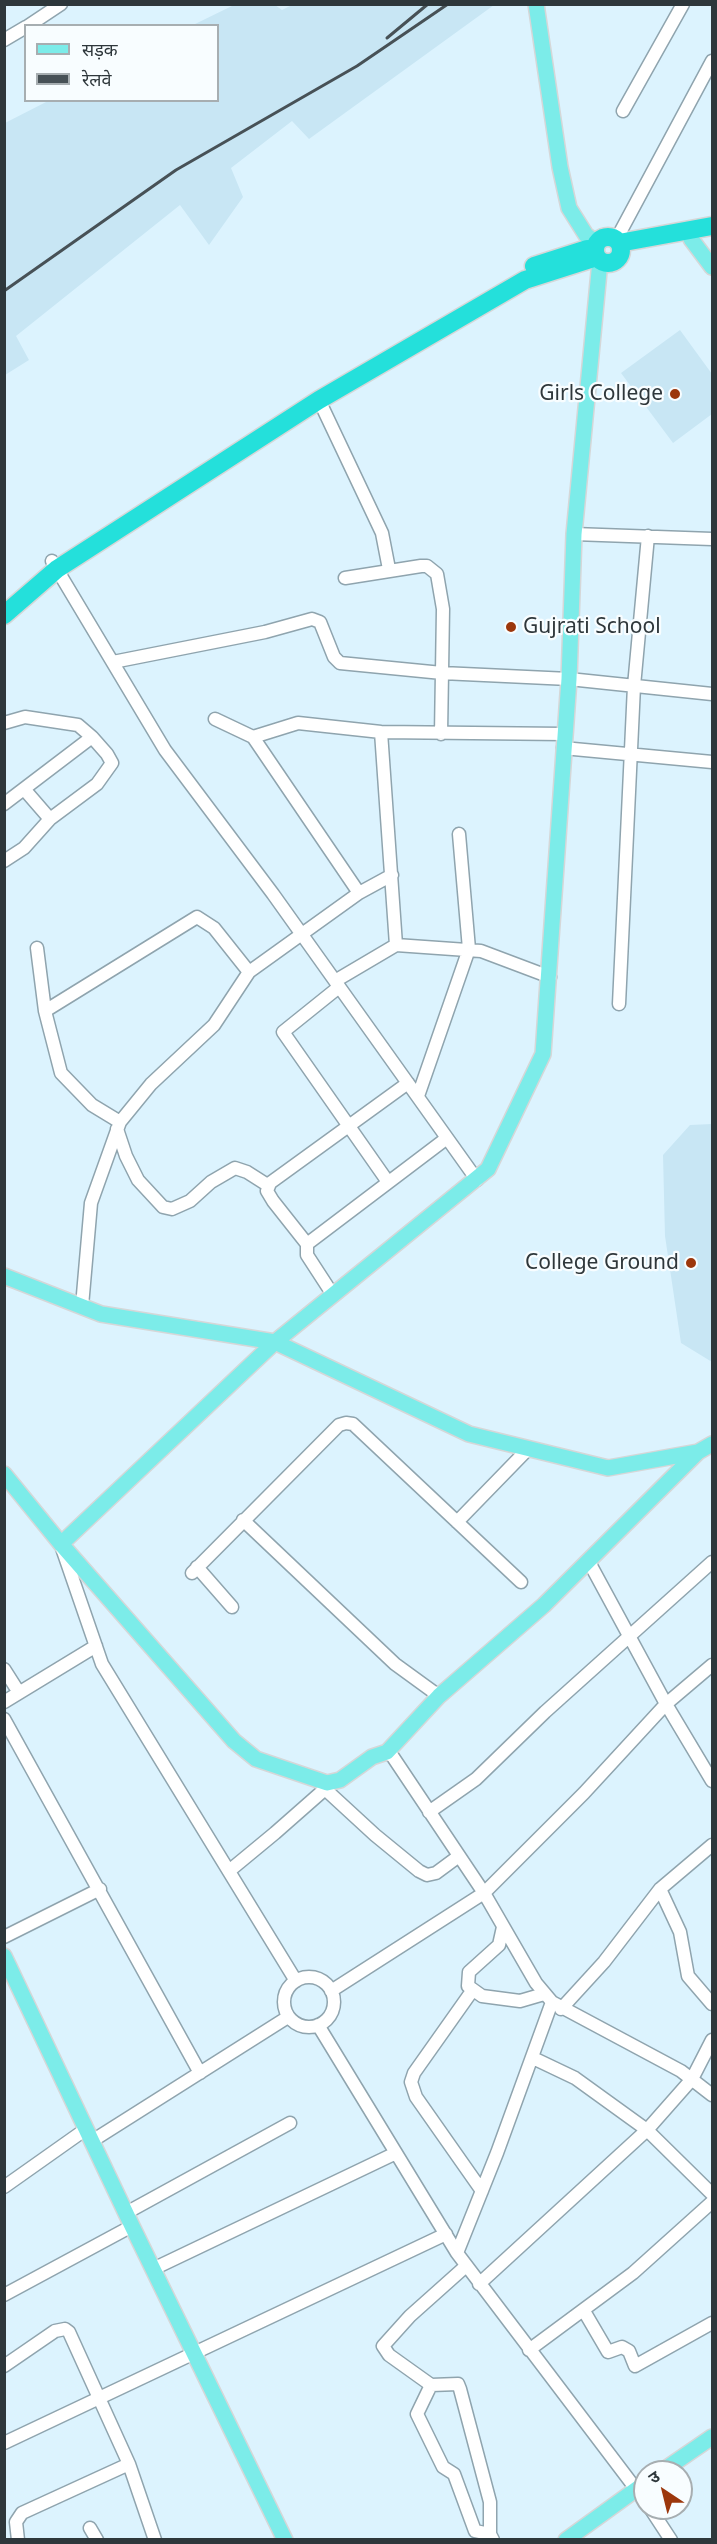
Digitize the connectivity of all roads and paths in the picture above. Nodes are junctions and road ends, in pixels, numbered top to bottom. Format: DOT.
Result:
graph roads {
  1 [pos="61,4"];
  2 [pos="536,4"];
  3 [pos="683,4"];
  4 [pos="30,24"];
  5 [pos="24,28"];
  6 [pos="5,39"];
  7 [pos="712,61"];
  8 [pos="623,111"];
  9 [pos="712,226"];
  10 [pos="712,236"];
  11 [pos="691,239"];
  12 [pos="619,245"];
  13 [pos="597,252"];
  14 [pos="712,267"];
  15 [pos="319,400"];
  16 [pos="574,534"];
  17 [pos="648,536"];
  18 [pos="712,539"];
  19 [pos="54,565"];
  20 [pos="389,569"];
  21 [pos="345,578"];
  22 [pos="4,603"];
  23 [pos="4,615"];
  24 [pos="112,662"];
  25 [pos="442,673"];
  26 [pos="569,679"];
  27 [pos="634,686"];
  28 [pos="712,694"];
  29 [pos="215,719"];
  30 [pos="4,723"];
  31 [pos="381,732"];
  32 [pos="441,734"];
  33 [pos="92,737"];
  34 [pos="253,737"];
  35 [pos="564,741"];
  36 [pos="632,754"];
  37 [pos="712,762"];
  38 [pos="24,789"];
  39 [pos="4,804"];
  40 [pos="50,819"];
  41 [pos="459,834"];
  42 [pos="4,861"];
  43 [pos="392,875"];
  44 [pos="359,893"];
  45 [pos="301,934"];
  46 [pos="396,945"];
  47 [pos="37,948"];
  48 [pos="469,949"];
  49 [pos="249,972"];
  50 [pos="550,977"];
  51 [pos="337,984"];
  52 [pos="619,1004"];
  53 [pos="45,1011"];
  54 [pos="408,1083"];
  55 [pos="417,1096"];
  56 [pos="118,1125"];
  57 [pos="349,1127"];
  58 [pos="447,1138"];
  59 [pos="477,1180"];
  60 [pos="388,1182"];
  61 [pos="268,1186"];
  62 [pos="307,1245"];
  63 [pos="4,1276"];
  64 [pos="333,1296"];
  65 [pos="82,1306"];
  66 [pos="274,1342"];
  67 [pos="712,1444"];
  68 [pos="528,1449"];
  69 [pos="698,1452"];
  70 [pos="4,1474"];
  71 [pos="243,1520"];
  72 [pos="457,1522"];
  73 [pos="61,1544"];
  74 [pos="589,1562"];
  75 [pos="712,1562"];
  76 [pos="521,1582"];
  77 [pos="232,1606"];
  78 [pos="629,1639"];
  79 [pos="96,1646"];
  80 [pos="712,1665"];
  81 [pos="4,1669"];
  82 [pos="18,1691"];
  83 [pos="439,1696"];
  84 [pos="4,1702"];
  85 [pos="666,1704"];
  86 [pos="4,1719"];
  87 [pos="387,1752"];
  88 [pos="712,1781"];
  89 [pos="326,1786"];
  90 [pos="429,1812"];
  91 [pos="712,1845"];
  92 [pos="459,1856"];
  93 [pos="229,1871"];
  94 [pos="660,1888"];
  95 [pos="100,1889"];
  96 [pos="484,1893"];
  97 [pos="503,1927"];
  98 [pos="4,1937"];
  99 [pos="4,1956"];
  100 [pos="9,1977"];
  101 [pos="296,1981"];
  102 [pos="331,1991"];
  103 [pos="472,1991"];
  104 [pos="552,2002"];
  105 [pos="712,2004"];
  106 [pos="288,2017"];
  107 [pos="318,2025"];
  108 [pos="712,2040"];
  109 [pos="533,2058"];
  110 [pos="200,2073"];
  111 [pos="692,2079"];
  112 [pos="712,2095"];
  113 [pos="290,2123"];
  114 [pos="647,2130"];
  115 [pos="89,2135"];
  116 [pos="396,2153"];
  117 [pos="4,2187"];
  118 [pos="482,2191"];
  119 [pos="712,2194"];
  120 [pos="712,2202"];
  121 [pos="129,2220"];
  122 [pos="446,2234"];
  123 [pos="457,2253"];
  124 [pos="466,2266"];
  125 [pos="153,2269"];
  126 [pos="479,2284"];
  127 [pos="4,2295"];
  128 [pos="584,2311"];
  129 [pos="712,2323"];
  130 [pos="530,2350"];
  131 [pos="195,2355"];
  132 [pos="4,2366"];
  133 [pos="431,2385"];
  134 [pos="100,2399"];
  135 [pos="712,2437"];
  136 [pos="4,2443"];
  137 [pos="678,2460"];
  138 [pos="129,2464"];
  139 [pos="633,2480"];
  140 [pos="633,2497"];
  141 [pos="658,2520"];
  142 [pos="90,2528"];
  143 [pos="491,2537"];
  144 [pos="18,2540"];
  145 [pos="97,2540"];
  146 [pos="155,2540"];
  147 [pos="285,2540"];
  148 [pos="566,2540"];
  149 [pos="671,2540"];
  1 -- 4 [label="street"];
  2 -- 13 [label="main road"];
  3 -- 8 [label="street"];
  5 -- 6 [label="street"];
  7 -- 12 [label="street"];
  9 -- 12 [label="highway"];
  10 -- 11 [label="highway"];
  11 -- 12 [label="highway"];
  11 -- 14 [label="main road"];
  12 -- 13 [label="highway"];
  13 -- 15 [label="highway"];
  13 -- 16 [label="main road"];
  13 -- 19 [label="highway"];
  15 -- 19 [label="highway"];
  15 -- 20 [label="street"];
  16 -- 17 [label="street"];
  16 -- 26 [label="main road"];
  17 -- 18 [label="street"];
  17 -- 27 [label="street"];
  19 -- 22 [label="highway"];
  19 -- 23 [label="highway"];
  19 -- 24 [label="street"];
  20 -- 21 [label="street"];
  20 -- 25 [label="street"];
  24 -- 25 [label="street"];
  24 -- 45 [label="street"];
  25 -- 26 [label="street"];
  25 -- 32 [label="street"];
  26 -- 27 [label="street"];
  26 -- 35 [label="main road"];
  27 -- 28 [label="street"];
  27 -- 36 [label="street"];
  29 -- 34 [label="street"];
  30 -- 33 [label="street"];
  31 -- 32 [label="street"];
  31 -- 34 [label="street"];
  31 -- 43 [label="street"];
  32 -- 35 [label="street"];
  33 -- 38 [label="street"];
  33 -- 40 [label="street"];
  34 -- 44 [label="street"];
  35 -- 36 [label="street"];
  35 -- 50 [label="main road"];
  36 -- 37 [label="street"];
  36 -- 52 [label="street"];
  38 -- 39 [label="street"];
  38 -- 40 [label="street"];
  40 -- 42 [label="street"];
  41 -- 48 [label="street"];
  43 -- 44 [label="street"];
  43 -- 46 [label="street"];
  44 -- 45 [label="street"];
  45 -- 49 [label="street"];
  45 -- 51 [label="street"];
  46 -- 48 [label="street"];
  46 -- 51 [label="street"];
  47 -- 53 [label="street"];
  48 -- 50 [label="street"];
  48 -- 55 [label="street"];
  49 -- 53 [label="street"];
  49 -- 56 [label="street"];
  50 -- 59 [label="main road"];
  51 -- 54 [label="street"];
  51 -- 57 [label="street"];
  53 -- 56 [label="street"];
  54 -- 55 [label="street"];
  54 -- 57 [label="street"];
  55 -- 58 [label="street"];
  56 -- 61 [label="street"];
  56 -- 65 [label="street"];
  57 -- 60 [label="street"];
  57 -- 61 [label="street"];
  58 -- 59 [label="street"];
  58 -- 60 [label="street"];
  59 -- 64 [label="main road"];
  60 -- 62 [label="street"];
  61 -- 62 [label="street"];
  62 -- 64 [label="street"];
  63 -- 65 [label="main road"];
  64 -- 66 [label="main road"];
  65 -- 66 [label="main road"];
  66 -- 68 [label="main road"];
  66 -- 73 [label="main road"];
  67 -- 69 [label="main road"];
  68 -- 69 [label="main road"];
  68 -- 72 [label="street"];
  69 -- 74 [label="main road"];
  70 -- 73 [label="main road"];
  71 -- 72 [label="street"];
  71 -- 77 [label="street"];
  71 -- 83 [label="street"];
  72 -- 76 [label="street"];
  73 -- 79 [label="street"];
  73 -- 89 [label="main road"];
  74 -- 78 [label="street"];
  74 -- 83 [label="main road"];
  75 -- 78 [label="street"];
  78 -- 85 [label="street"];
  78 -- 90 [label="street"];
  79 -- 82 [label="street"];
  79 -- 93 [label="street"];
  80 -- 85 [label="street"];
  81 -- 82 [label="street"];
  82 -- 84 [label="street"];
  83 -- 87 [label="main road"];
  85 -- 88 [label="street"];
  85 -- 96 [label="street"];
  86 -- 95 [label="street"];
  87 -- 89 [label="main road"];
  87 -- 90 [label="street"];
  89 -- 92 [label="street"];
  89 -- 93 [label="street"];
  90 -- 92 [label="street"];
  91 -- 94 [label="street"];
  92 -- 96 [label="street"];
  93 -- 101 [label="street"];
  94 -- 104 [label="street"];
  94 -- 105 [label="street"];
  95 -- 98 [label="street"];
  95 -- 110 [label="street"];
  96 -- 97 [label="street"];
  96 -- 102 [label="street"];
  97 -- 103 [label="street"];
  97 -- 104 [label="street"];
  99 -- 100 [label="main road"];
  100 -- 115 [label="main road"];
  101 -- 102 [label="street"];
  101 -- 106 [label="street"];
  102 -- 107 [label="street"];
  103 -- 104 [label="street"];
  103 -- 118 [label="street"];
  104 -- 109 [label="street"];
  104 -- 111 [label="street"];
  106 -- 107 [label="street"];
  106 -- 110 [label="street"];
  107 -- 116 [label="street"];
  108 -- 111 [label="street"];
  109 -- 114 [label="street"];
  109 -- 118 [label="street"];
  110 -- 115 [label="street"];
  111 -- 112 [label="street"];
  111 -- 114 [label="street"];
  113 -- 121 [label="street"];
  114 -- 119 [label="street"];
  114 -- 126 [label="street"];
  115 -- 117 [label="street"];
  115 -- 121 [label="main road"];
  116 -- 122 [label="street"];
  116 -- 125 [label="street"];
  118 -- 123 [label="street"];
  120 -- 128 [label="street"];
  121 -- 125 [label="main road"];
  121 -- 127 [label="street"];
  122 -- 123 [label="street"];
  122 -- 131 [label="street"];
  123 -- 124 [label="street"];
  124 -- 126 [label="street"];
  124 -- 133 [label="street"];
  125 -- 131 [label="main road"];
  126 -- 130 [label="street"];
  128 -- 129 [label="street"];
  128 -- 130 [label="street"];
  130 -- 139 [label="street"];
  131 -- 134 [label="street"];
  131 -- 147 [label="main road"];
  132 -- 134 [label="street"];
  133 -- 143 [label="street"];
  133 -- 143 [label="street"];
  134 -- 136 [label="street"];
  134 -- 138 [label="street"];
  135 -- 137 [label="main road"];
  138 -- 144 [label="street"];
  138 -- 146 [label="street"];
  140 -- 148 [label="main road"];
  141 -- 149 [label="street"];
  142 -- 145 [label="street"];
}
